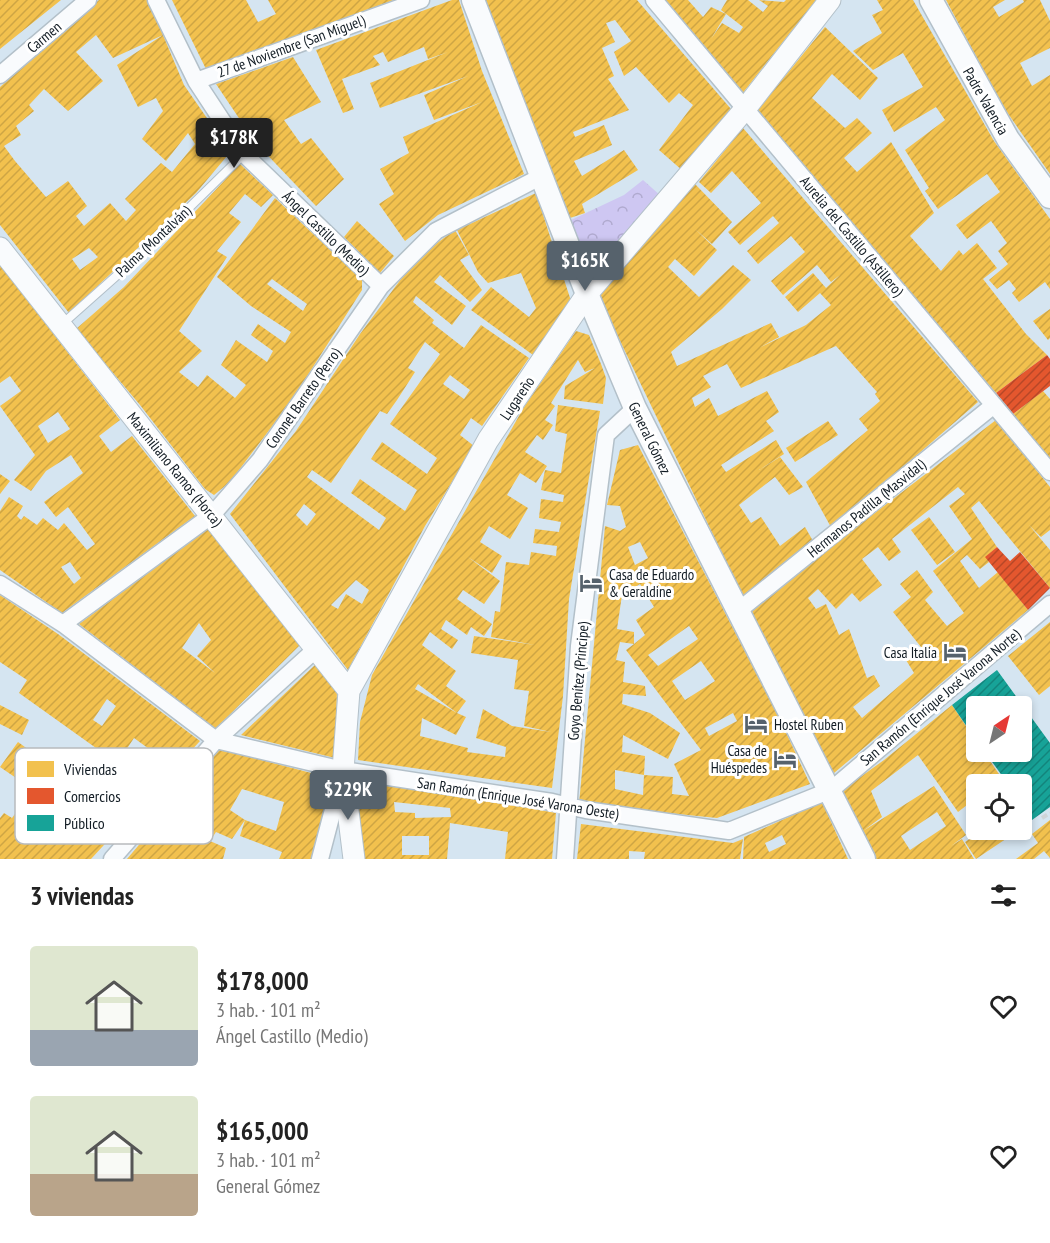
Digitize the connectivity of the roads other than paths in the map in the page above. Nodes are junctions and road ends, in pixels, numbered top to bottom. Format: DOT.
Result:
graph roads {
  1 [pos="88,0"];
  2 [pos="156,0"];
  3 [pos="421,0"];
  4 [pos="472,0"];
  5 [pos="654,0"];
  6 [pos="830,0"];
  7 [pos="932,0"];
  8 [pos="0,75"];
  9 [pos="196,81"];
  10 [pos="745,110"];
  11 [pos="244,154"];
  12 [pos="542,176"];
  13 [pos="1050,197"];
  14 [pos="0,248"];
  15 [pos="576,265"];
  16 [pos="607,271"];
  17 [pos="381,286"];
  18 [pos="587,294"];
  19 [pos="60,326"];
  20 [pos="994,405"];
  21 [pos="635,408"];
  22 [pos="1050,472"];
  23 [pos="212,515"];
  24 [pos="0,584"];
  25 [pos="1050,604"];
  26 [pos="738,611"];
  27 [pos="63,624"];
  28 [pos="316,649"];
  29 [pos="349,691"];
  30 [pos="216,740"];
  31 [pos="209,748"];
  32 [pos="343,770"];
  33 [pos="831,790"];
  34 [pos="568,807"];
  35 [pos="125,844"];
  36 [pos="112,859"];
  37 [pos="320,859"];
  38 [pos="354,859"];
  39 [pos="565,859"];
  40 [pos="864,859"];
  1 -- 8 [label="street, Carmen"];
  2 -- 9 [label="street, Ángel Castillo (Medio)"];
  3 -- 9 [label="street, 27 de Noviembre (San Miguel)"];
  4 -- 12 [label="main road, General Gómez"];
  5 -- 10 [label="street, Aurelia del Castillo (Astillero)"];
  6 -- 10 [label="street, Lugareño"];
  7 -- 13 [label="main road, Padre Valencia"];
  9 -- 11 [label="street, Ángel Castillo (Medio)"];
  10 -- 16 [label="street, Lugareño"];
  10 -- 20 [label="street, Aurelia del Castillo (Astillero)"];
  11 -- 17 [label="street, Ángel Castillo (Medio)"];
  11 -- 19 [label="lane, Palma (Montalván)"];
  12 -- 15 [label="main road, General Gómez"];
  12 -- 17 [label="street, Coronel Barreto (Perro)"];
  14 -- 19 [label="street, Maximiliano Ramos (Horca)"];
  15 -- 16 [label="street"];
  15 -- 18 [label="main road, General Gómez"];
  16 -- 18 [label="street, Lugareño"];
  17 -- 23 [label="street, Coronel Barreto (Perro)"];
  18 -- 21 [label="main road, General Gómez"];
  18 -- 29 [label="street, Lugareño"];
  19 -- 23 [label="street, Maximiliano Ramos (Horca)"];
  20 -- 22 [label="street, Aurelia del Castillo (Astillero)"];
  20 -- 26 [label="street, Hermanos Padilla (Masvidal)"];
  21 -- 26 [label="main road, General Gómez"];
  21 -- 34 [label="street, Goyo Benítez (Principe)"];
  23 -- 27 [label="street, Coronel Barreto (Perro)"];
  23 -- 28 [label="street, Maximiliano Ramos (Horca)"];
  24 -- 27 [label="street, San Ramón (Enrique José Varona Oeste)"];
  25 -- 33 [label="street, San Ramón (Enrique José Varona Norte)"];
  26 -- 33 [label="main road, General Gómez"];
  27 -- 30 [label="street, San Ramón (Enrique José Varona Oeste)"];
  28 -- 29 [label="street, Maximiliano Ramos (Horca)"];
  28 -- 30 [label="street"];
  29 -- 32 [label="street, Lugareño"];
  30 -- 31 [label="street"];
  30 -- 32 [label="street, San Ramón (Enrique José Varona Oeste)"];
  32 -- 34 [label="street, San Ramón (Enrique José Varona Oeste)"];
  32 -- 37 [label="street"];
  32 -- 38 [label="street, Lugareño"];
  33 -- 34 [label="street, San Ramón (Enrique José Varona Oeste)"];
  33 -- 40 [label="main road, General Gómez"];
  34 -- 39 [label="street, Goyo Benítez (Principe)"];
  35 -- 36 [label="street"];
}
